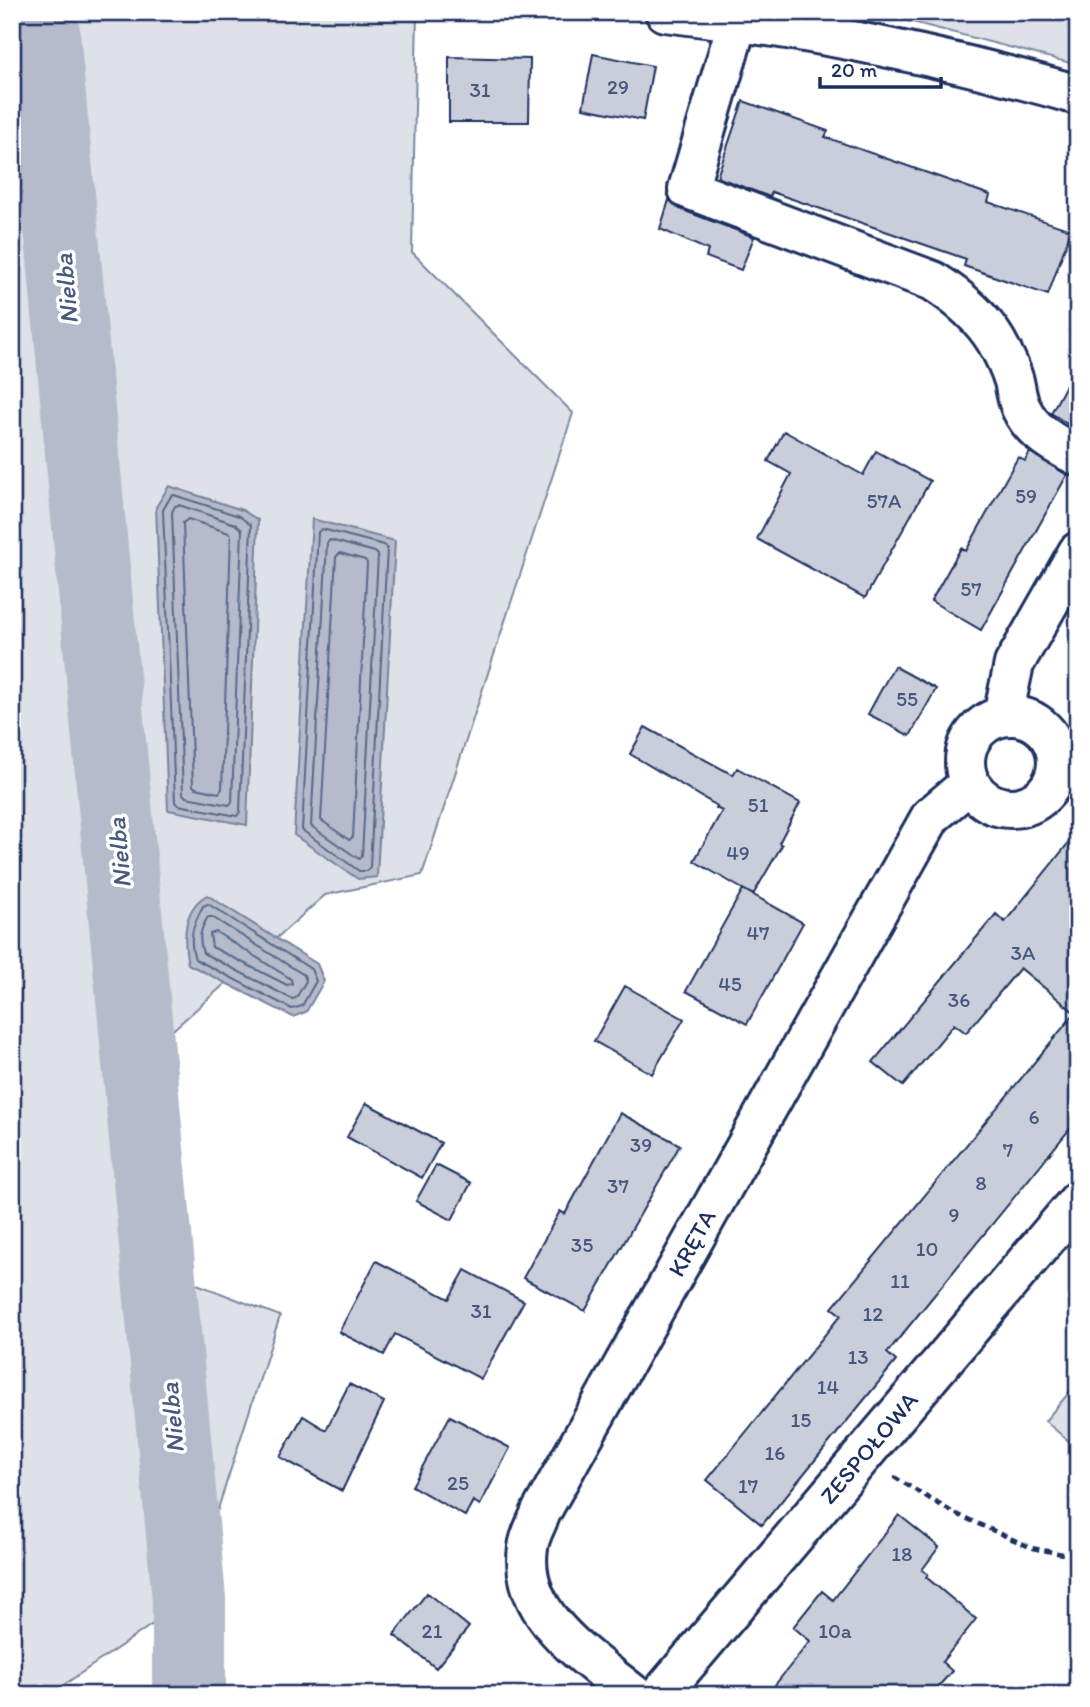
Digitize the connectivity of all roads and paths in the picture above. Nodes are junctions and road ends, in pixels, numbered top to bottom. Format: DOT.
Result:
graph roads {
  1 [pos="665,12"];
  2 [pos="738,20"];
  3 [pos="1078,95"];
  4 [pos="1078,456"];
  5 [pos="1078,552"];
  6 [pos="1003,716"];
  7 [pos="1067,778"];
  8 [pos="969,784"];
  9 [pos="1078,1201"];
  10 [pos="862,1456"];
  11 [pos="1078,1557"];
  12 [pos="634,1695"];
  13 [pos="660,1695"];
  1 -- 2 [label="street"];
  2 -- 3 [label="street"];
  2 -- 4 [label="street"];
  5 -- 6 [label="street"];
  6 -- 7 [label="street"];
  6 -- 8 [label="street"];
  7 -- 8 [label="street"];
  8 -- 12 [label="street, KRĘTA"];
  9 -- 10 [label="street, ZESPOŁOWA"];
  10 -- 11 [label="path"];
  10 -- 13 [label="street, ZESPOŁOWA"];
}
